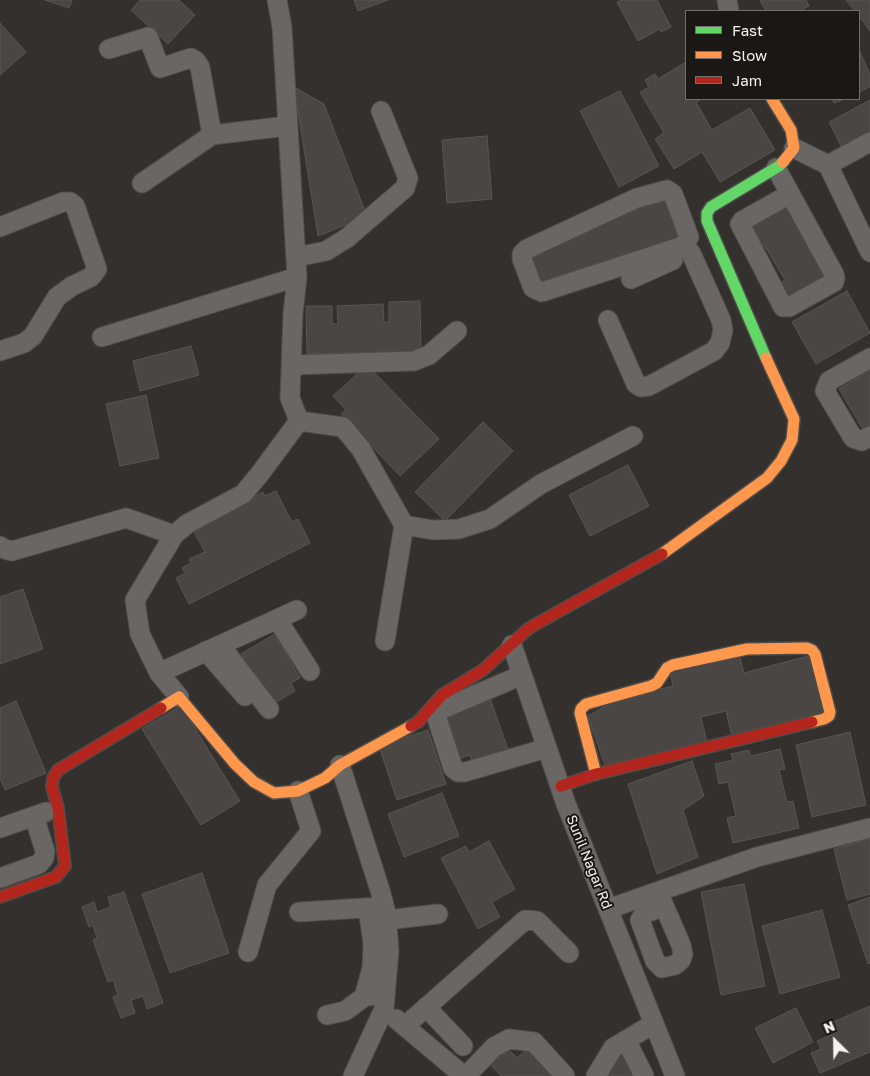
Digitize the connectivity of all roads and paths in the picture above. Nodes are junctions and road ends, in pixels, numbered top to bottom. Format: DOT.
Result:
graph roads {
  1 [pos="277,0"];
  2 [pos="109,49"];
  3 [pos="773,100"];
  4 [pos="381,111"];
  5 [pos="287,126"];
  6 [pos="212,135"];
  7 [pos="870,142"];
  8 [pos="794,148"];
  9 [pos="828,164"];
  10 [pos="776,168"];
  11 [pos="142,183"];
  12 [pos="733,194"];
  13 [pos="790,194"];
  14 [pos="747,218"];
  15 [pos="707,221"];
  16 [pos="0,227"];
  17 [pos="686,228"];
  18 [pos="716,242"];
  19 [pos="870,252"];
  20 [pos="691,253"];
  21 [pos="296,257"];
  22 [pos="297,276"];
  23 [pos="631,278"];
  24 [pos="744,310"];
  25 [pos="608,320"];
  26 [pos="721,320"];
  27 [pos="457,331"];
  28 [pos="102,337"];
  29 [pos="0,351"];
  30 [pos="870,358"];
  31 [pos="292,365"];
  32 [pos="299,421"];
  33 [pos="633,436"];
  34 [pos="870,436"];
  35 [pos="404,525"];
  36 [pos="174,535"];
  37 [pos="0,546"];
  38 [pos="298,610"];
  39 [pos="277,619"];
  40 [pos="385,641"];
  41 [pos="512,645"];
  42 [pos="213,648"];
  43 [pos="310,671"];
  44 [pos="159,673"];
  45 [pos="522,675"];
  46 [pos="179,697"];
  47 [pos="261,708"];
  48 [pos="547,748"];
  49 [pos="340,765"];
  50 [pos="596,774"];
  51 [pos="561,786"];
  52 [pos="298,791"];
  53 [pos="58,808"];
  54 [pos="34,816"];
  55 [pos="0,828"];
  56 [pos="870,828"];
  57 [pos="0,878"];
  58 [pos="0,897"];
  59 [pos="608,909"];
  60 [pos="380,911"];
  61 [pos="299,912"];
  62 [pos="438,914"];
  63 [pos="248,952"];
  64 [pos="569,952"];
  65 [pos="364,997"];
  66 [pos="385,1001"];
  67 [pos="426,1007"];
  68 [pos="327,1015"];
  69 [pos="653,1024"];
  70 [pos="405,1026"];
  71 [pos="626,1040"];
  72 [pos="463,1046"];
  73 [pos="672,1068"];
  74 [pos="353,1076"];
  75 [pos="465,1076"];
  76 [pos="565,1076"];
  77 [pos="596,1076"];
  78 [pos="644,1076"];
  79 [pos="654,1076"];
  1 -- 5 [label="street"];
  2 -- 6 [label="street"];
  3 -- 8 [label="street"];
  4 -- 21 [label="street"];
  5 -- 6 [label="street"];
  5 -- 21 [label="street"];
  6 -- 11 [label="street"];
  7 -- 9 [label="street"];
  8 -- 9 [label="street"];
  8 -- 10 [label="street"];
  9 -- 19 [label="street"];
  10 -- 12 [label="street"];
  10 -- 13 [label="street"];
  12 -- 14 [label="street"];
  12 -- 15 [label="street"];
  13 -- 14 [label="street"];
  13 -- 14 [label="street"];
  15 -- 17 [label="street"];
  15 -- 18 [label="street"];
  16 -- 29 [label="street"];
  17 -- 17 [label="street"];
  18 -- 20 [label="street"];
  18 -- 24 [label="street"];
  20 -- 23 [label="street"];
  20 -- 26 [label="street"];
  21 -- 22 [label="street"];
  22 -- 28 [label="street"];
  22 -- 31 [label="street"];
  24 -- 26 [label="street"];
  24 -- 41 [label="street"];
  25 -- 26 [label="street"];
  27 -- 31 [label="street"];
  30 -- 34 [label="street"];
  31 -- 32 [label="street"];
  32 -- 35 [label="street"];
  32 -- 36 [label="street"];
  33 -- 35 [label="street"];
  35 -- 40 [label="street"];
  36 -- 37 [label="street"];
  36 -- 44 [label="street"];
  38 -- 39 [label="street"];
  39 -- 42 [label="street"];
  39 -- 43 [label="street"];
  41 -- 45 [label="street, Sunil Nagar Rd"];
  41 -- 49 [label="street"];
  42 -- 44 [label="street"];
  42 -- 47 [label="street"];
  44 -- 46 [label="street"];
  45 -- 48 [label="street, Sunil Nagar Rd"];
  45 -- 48 [label="street"];
  46 -- 52 [label="street"];
  46 -- 53 [label="street"];
  48 -- 51 [label="street, Sunil Nagar Rd"];
  49 -- 52 [label="street"];
  49 -- 60 [label="street"];
  50 -- 50 [label="street"];
  50 -- 51 [label="street"];
  51 -- 59 [label="street, Sunil Nagar Rd"];
  52 -- 63 [label="street"];
  53 -- 54 [label="street"];
  53 -- 58 [label="street"];
  54 -- 55 [label="street"];
  54 -- 57 [label="street"];
  56 -- 59 [label="street"];
  59 -- 69 [label="street, Sunil Nagar Rd"];
  60 -- 61 [label="street"];
  60 -- 62 [label="street"];
  60 -- 65 [label="street"];
  60 -- 66 [label="street"];
  64 -- 67 [label="street"];
  65 -- 66 [label="street"];
  65 -- 68 [label="street"];
  66 -- 70 [label="street"];
  66 -- 74 [label="street"];
  67 -- 70 [label="street"];
  67 -- 72 [label="street"];
  69 -- 71 [label="street"];
  69 -- 73 [label="street, Sunil Nagar Rd"];
  70 -- 75 [label="street"];
  71 -- 77 [label="street"];
  71 -- 78 [label="street"];
  73 -- 79 [label="street"];
  75 -- 76 [label="street"];
}
